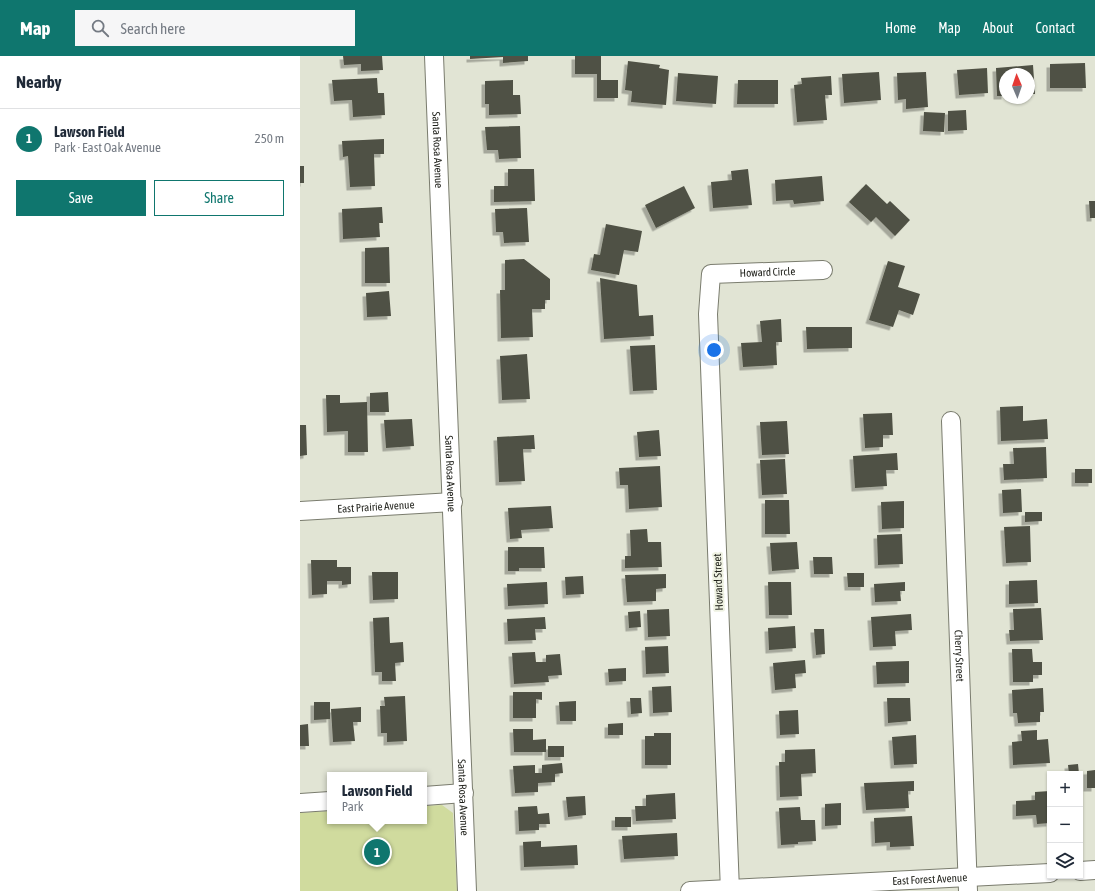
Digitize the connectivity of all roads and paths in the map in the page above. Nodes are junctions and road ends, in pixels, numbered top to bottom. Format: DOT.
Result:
graph roads {
  1 [pos="434,56"];
  2 [pos="823,270"];
  3 [pos="712,274"];
  4 [pos="951,421"];
  5 [pos="452,502"];
  6 [pos="300,511"];
  7 [pos="464,793"];
  8 [pos="427,796"];
  9 [pos="327,801"];
  10 [pos="300,803"];
  11 [pos="1095,870"];
  12 [pos="1083,871"];
  13 [pos="1047,873"];
  14 [pos="967,884"];
  15 [pos="730,890"];
  16 [pos="467,891"];
  17 [pos="690,891"];
  1 -- 5 [label="street, Santa Rosa Avenue"];
  2 -- 3 [label="street, Howard Circle"];
  3 -- 15 [label="street, Howard Street"];
  4 -- 14 [label="street, Cherry Street"];
  5 -- 6 [label="street, East Prairie Avenue"];
  5 -- 7 [label="street, Santa Rosa Avenue"];
  7 -- 8 [label="street"];
  7 -- 16 [label="street, Santa Rosa Avenue"];
  9 -- 10 [label="street"];
  11 -- 12 [label="street"];
  13 -- 14 [label="street, East Forest Avenue"];
  14 -- 15 [label="street, East Forest Avenue"];
  15 -- 17 [label="street, East Forest Avenue"];
}
